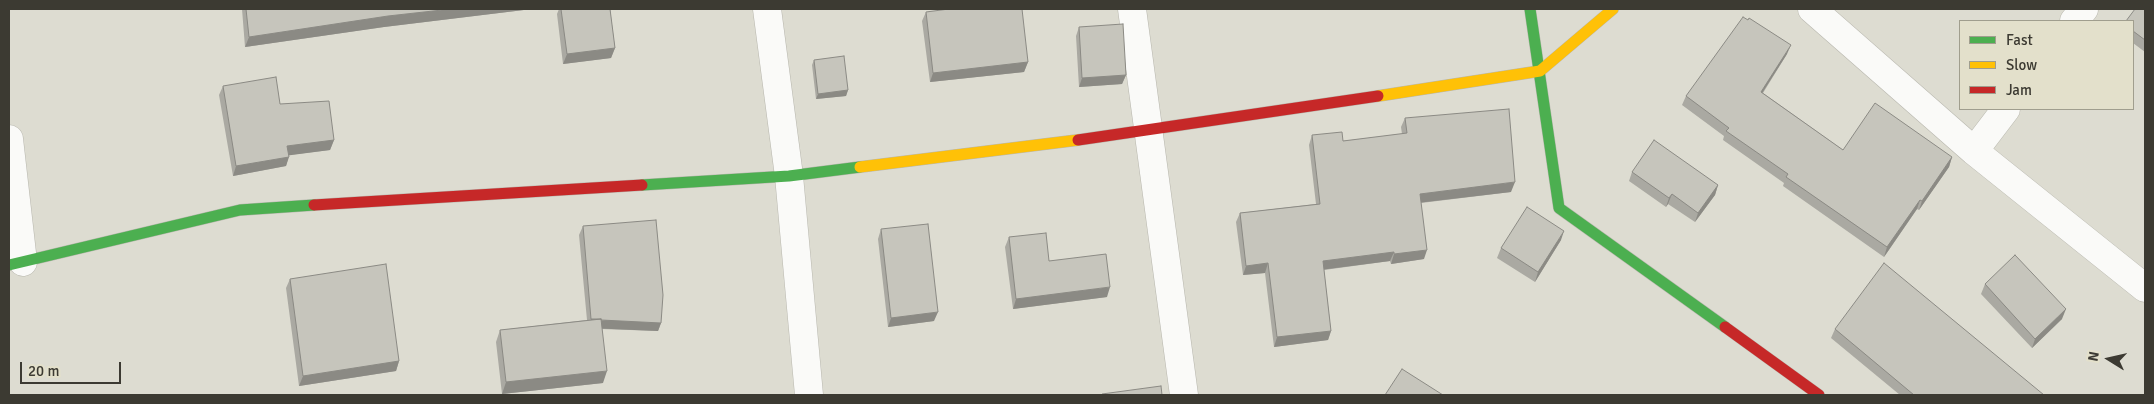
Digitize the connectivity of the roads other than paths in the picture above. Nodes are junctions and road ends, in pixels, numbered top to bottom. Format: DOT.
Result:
graph roads {
  1 [pos="767,9"];
  2 [pos="1132,9"];
  3 [pos="1530,9"];
  4 [pos="1613,9"];
  5 [pos="1812,9"];
  6 [pos="2084,9"];
  7 [pos="2075,20"];
  8 [pos="1540,70"];
  9 [pos="2005,110"];
  10 [pos="1150,131"];
  11 [pos="9,139"];
  12 [pos="1974,151"];
  13 [pos="789,176"];
  14 [pos="16,264"];
  15 [pos="2145,288"];
  16 [pos="809,395"];
  17 [pos="1184,395"];
  18 [pos="1818,395"];
  1 -- 13 [label="street"];
  2 -- 10 [label="street"];
  3 -- 8 [label="street"];
  4 -- 8 [label="street"];
  5 -- 12 [label="street"];
  6 -- 7 [label="street"];
  8 -- 10 [label="street"];
  8 -- 18 [label="street"];
  9 -- 12 [label="street"];
  10 -- 13 [label="street"];
  10 -- 17 [label="street"];
  11 -- 14 [label="street"];
  12 -- 15 [label="street"];
  13 -- 14 [label="street"];
  13 -- 16 [label="street"];
}
